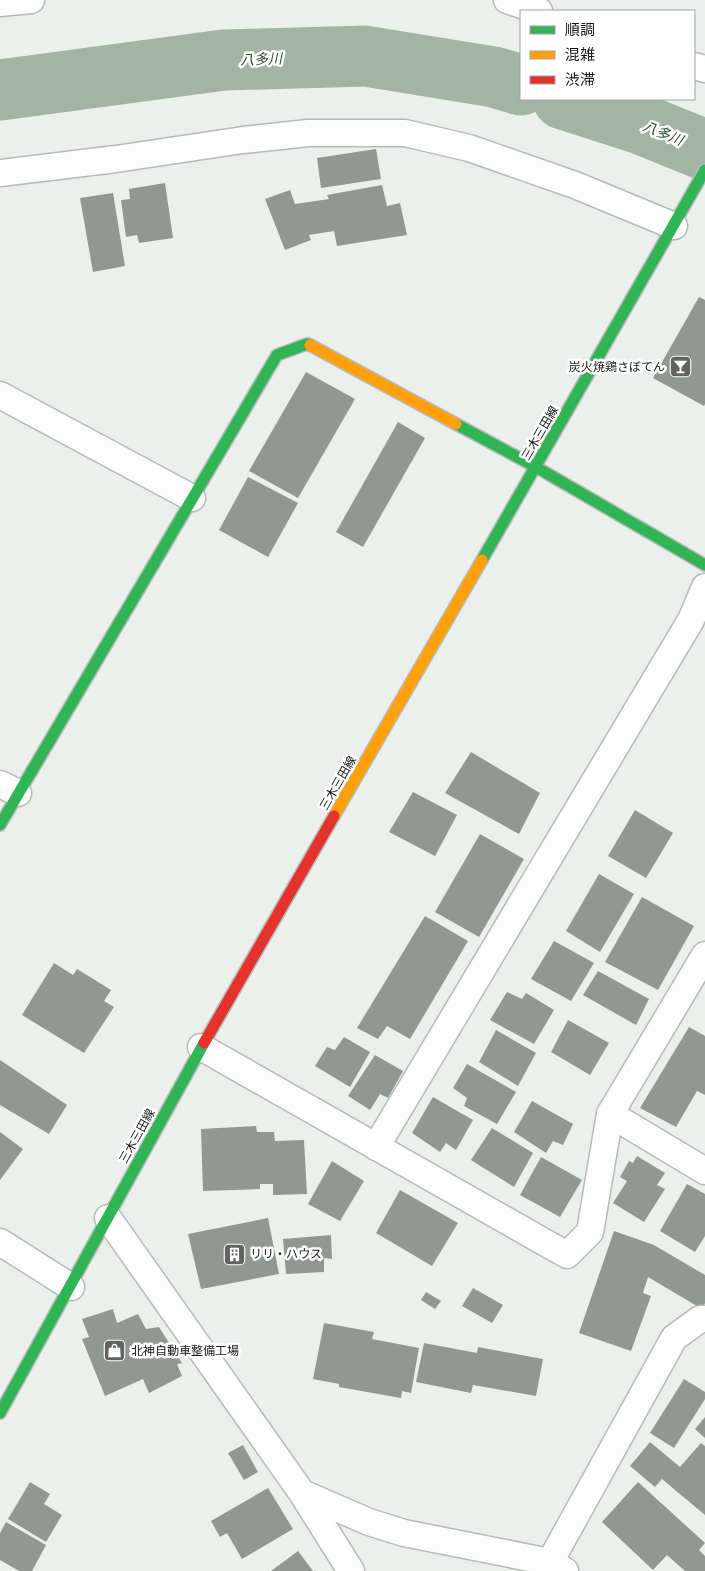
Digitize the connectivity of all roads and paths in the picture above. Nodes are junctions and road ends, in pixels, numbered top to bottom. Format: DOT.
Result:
graph roads {
  1 [pos="31,0"];
  2 [pos="508,0"];
  3 [pos="2,2"];
  4 [pos="537,10"];
  5 [pos="705,170"];
  6 [pos="0,173"];
  7 [pos="677,219"];
  8 [pos="0,395"];
  9 [pos="536,467"];
  10 [pos="192,498"];
  11 [pos="705,566"];
  12 [pos="705,587"];
  13 [pos="9,788"];
  14 [pos="0,825"];
  15 [pos="705,955"];
  16 [pos="202,1047"];
  17 [pos="610,1114"];
  18 [pos="376,1147"];
  19 [pos="705,1171"];
  20 [pos="108,1218"];
  21 [pos="0,1242"];
  22 [pos="71,1286"];
  23 [pos="705,1319"];
  24 [pos="0,1413"];
  25 [pos="302,1493"];
  26 [pos="558,1567"];
  27 [pos="351,1571"];
  1 -- 3 [label="street"];
  2 -- 4 [label="street"];
  5 -- 7 [label="main road, 三木三田線"];
  6 -- 7 [label="street"];
  7 -- 9 [label="main road, 三木三田線"];
  8 -- 10 [label="street"];
  9 -- 10 [label="main road"];
  9 -- 11 [label="main road"];
  9 -- 16 [label="main road, 三木三田線"];
  10 -- 13 [label="main road"];
  12 -- 18 [label="street"];
  13 -- 14 [label="main road"];
  15 -- 17 [label="street"];
  16 -- 18 [label="street"];
  16 -- 20 [label="main road, 三木三田線"];
  17 -- 18 [label="street"];
  17 -- 19 [label="street"];
  20 -- 22 [label="main road, 三木三田線"];
  20 -- 25 [label="street"];
  21 -- 22 [label="street"];
  22 -- 24 [label="main road, 三木三田線"];
  23 -- 26 [label="street"];
  25 -- 26 [label="street"];
  25 -- 27 [label="street"];
}
